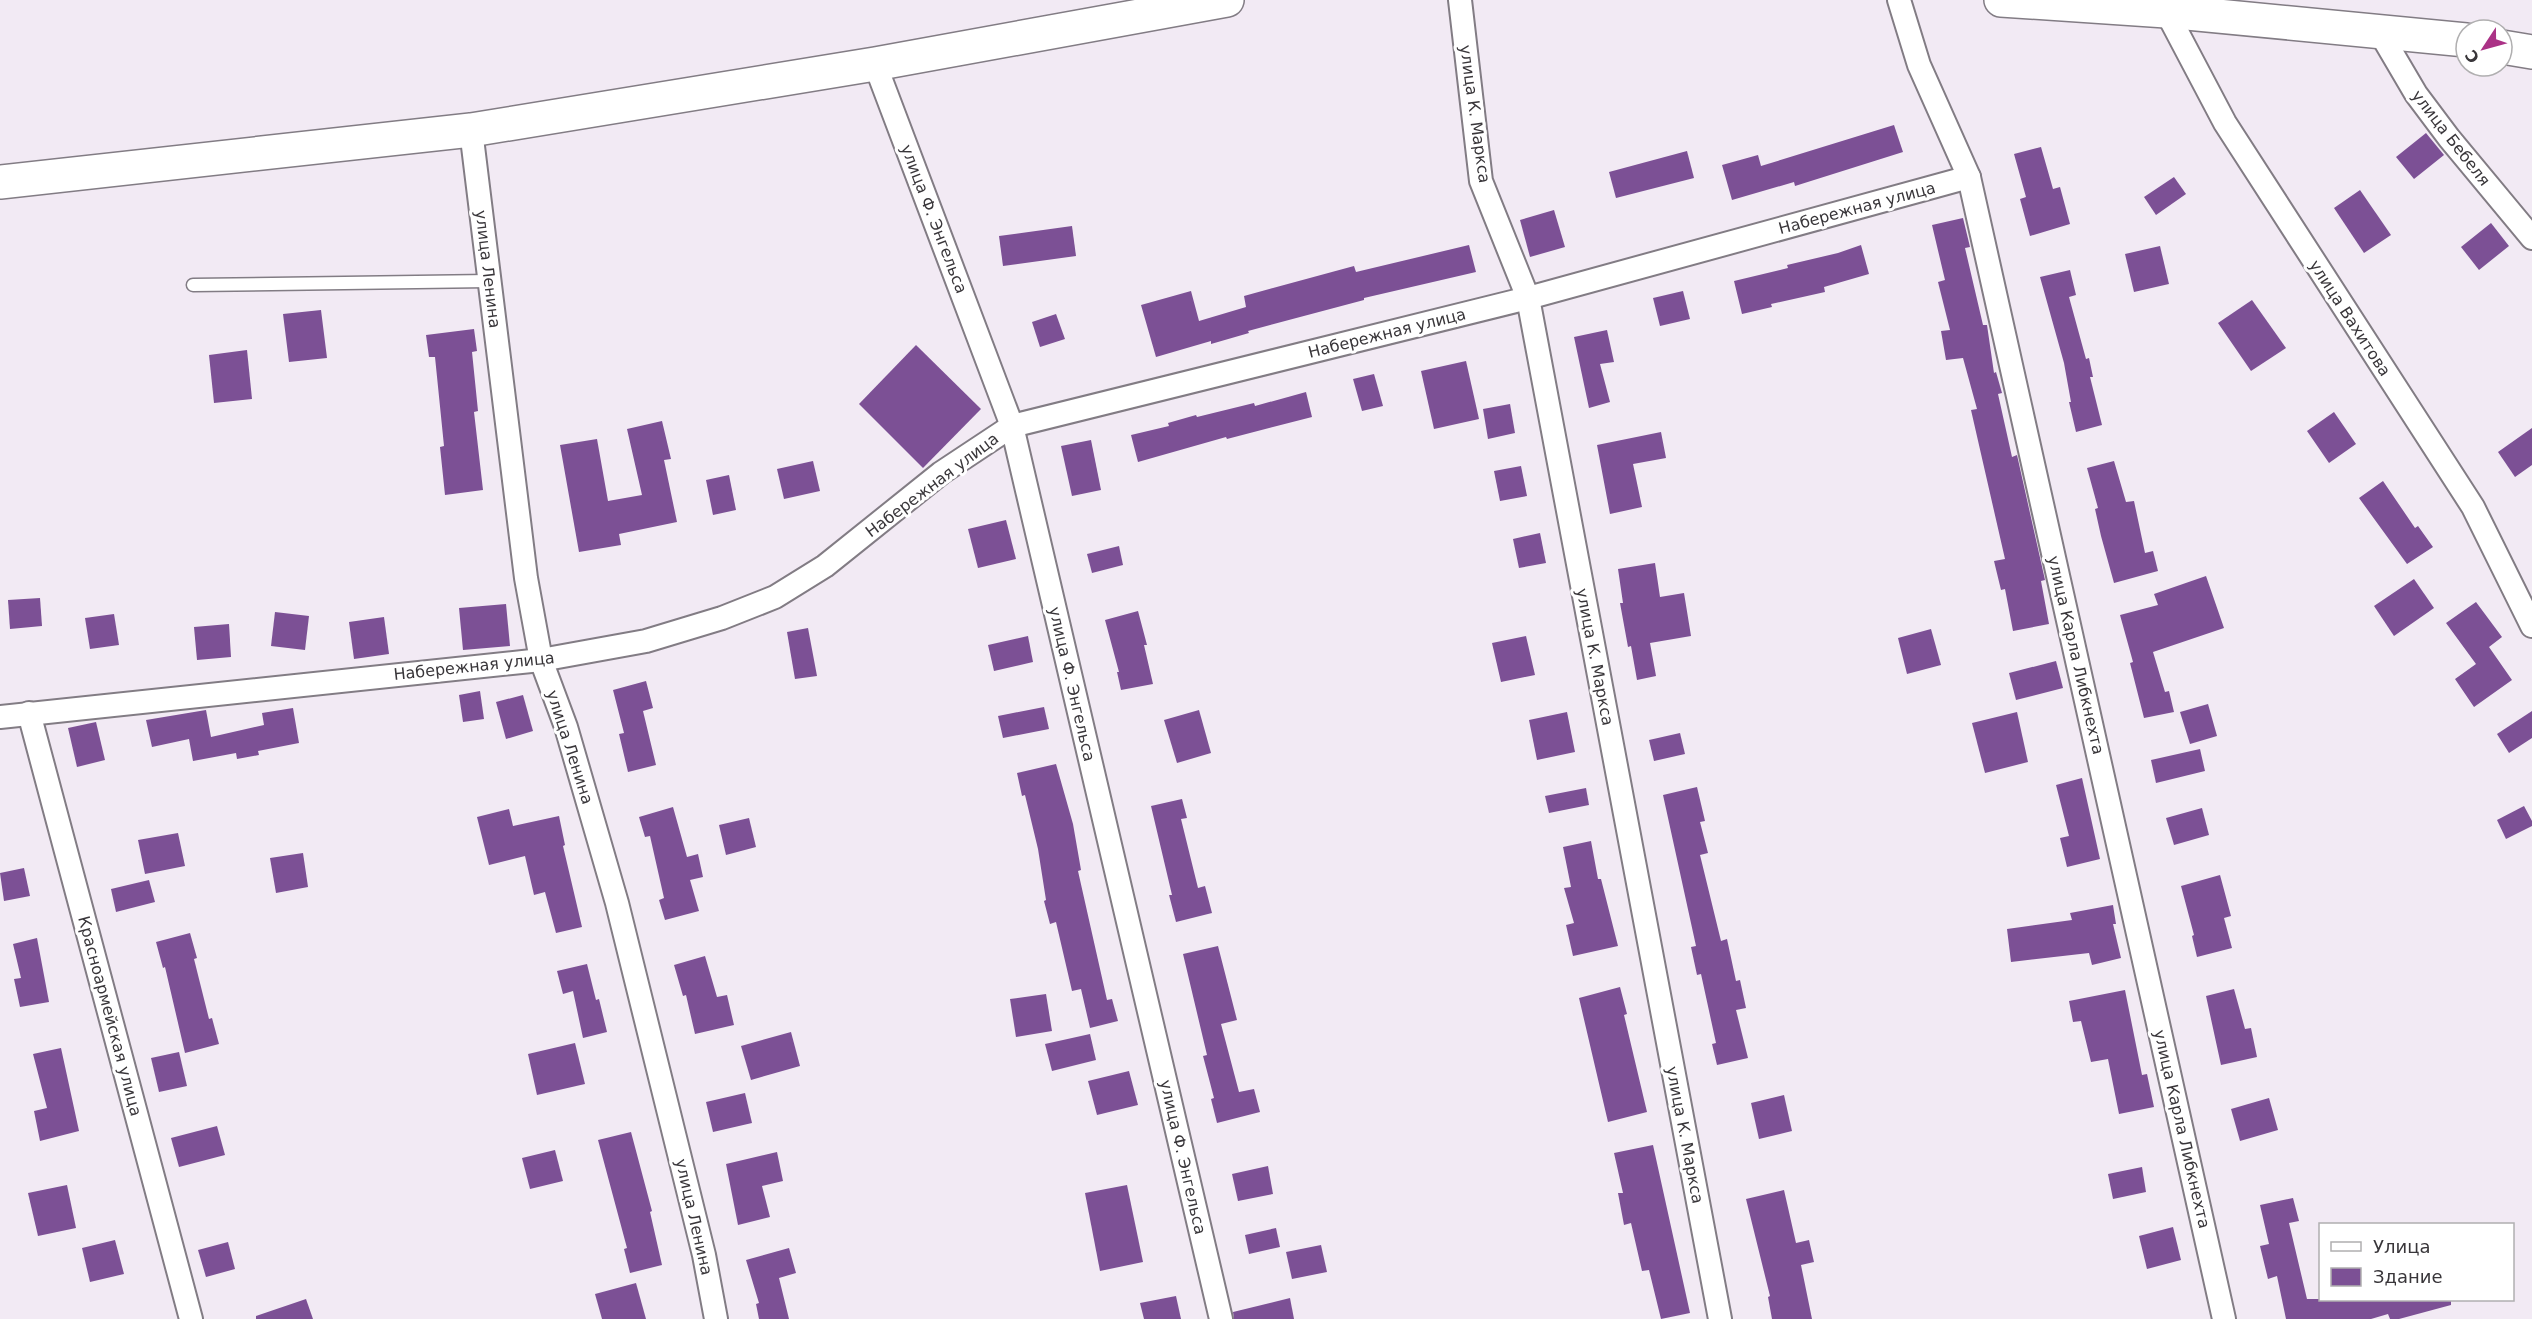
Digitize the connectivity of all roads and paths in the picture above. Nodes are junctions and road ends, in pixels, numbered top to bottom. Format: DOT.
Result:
graph roads {
  1 [pos="1227,0"];
  2 [pos="1460,0"];
  3 [pos="1899,0"];
  4 [pos="2001,0"];
  5 [pos="2166,11"];
  6 [pos="2379,31"];
  7 [pos="2454,39"];
  8 [pos="2514,49"];
  9 [pos="2532,52"];
  10 [pos="875,64"];
  11 [pos="471,130"];
  12 [pos="1969,177"];
  13 [pos="0,182"];
  14 [pos="2532,238"];
  15 [pos="489,281"];
  16 [pos="193,285"];
  17 [pos="1528,298"];
  18 [pos="1012,426"];
  19 [pos="2532,626"];
  20 [pos="542,660"];
  21 [pos="30,713"];
  22 [pos="0,717"];
  23 [pos="191,1319"];
  24 [pos="716,1319"];
  25 [pos="1221,1319"];
  26 [pos="1720,1319"];
  27 [pos="2224,1319"];
  1 -- 10 [label="highway"];
  2 -- 17 [label="street, улица К. Маркса"];
  3 -- 12 [label="street, улица Карла Либкнехта"];
  4 -- 5 [label="highway"];
  5 -- 6 [label="highway"];
  5 -- 19 [label="street, улица Вахитова"];
  6 -- 7 [label="highway"];
  6 -- 14 [label="street, улица Бебеля"];
  8 -- 9 [label="highway"];
  10 -- 11 [label="highway"];
  10 -- 18 [label="street, улица Ф. Энгельса"];
  11 -- 13 [label="highway"];
  11 -- 15 [label="street, улица Ленина"];
  12 -- 17 [label="street, Набережная улица"];
  12 -- 27 [label="street, улица Карла Либкнехта"];
  15 -- 16 [label="lane"];
  15 -- 20 [label="street, улица Ленина"];
  17 -- 18 [label="street, Набережная улица"];
  17 -- 26 [label="street, улица К. Маркса"];
  18 -- 20 [label="street, Набережная улица"];
  18 -- 25 [label="street, улица Ф. Энгельса"];
  20 -- 21 [label="street, Набережная улица"];
  20 -- 24 [label="street, улица Ленина"];
  21 -- 22 [label="street, Набережная улица"];
  21 -- 23 [label="street, Красноармейская улица"];
}
